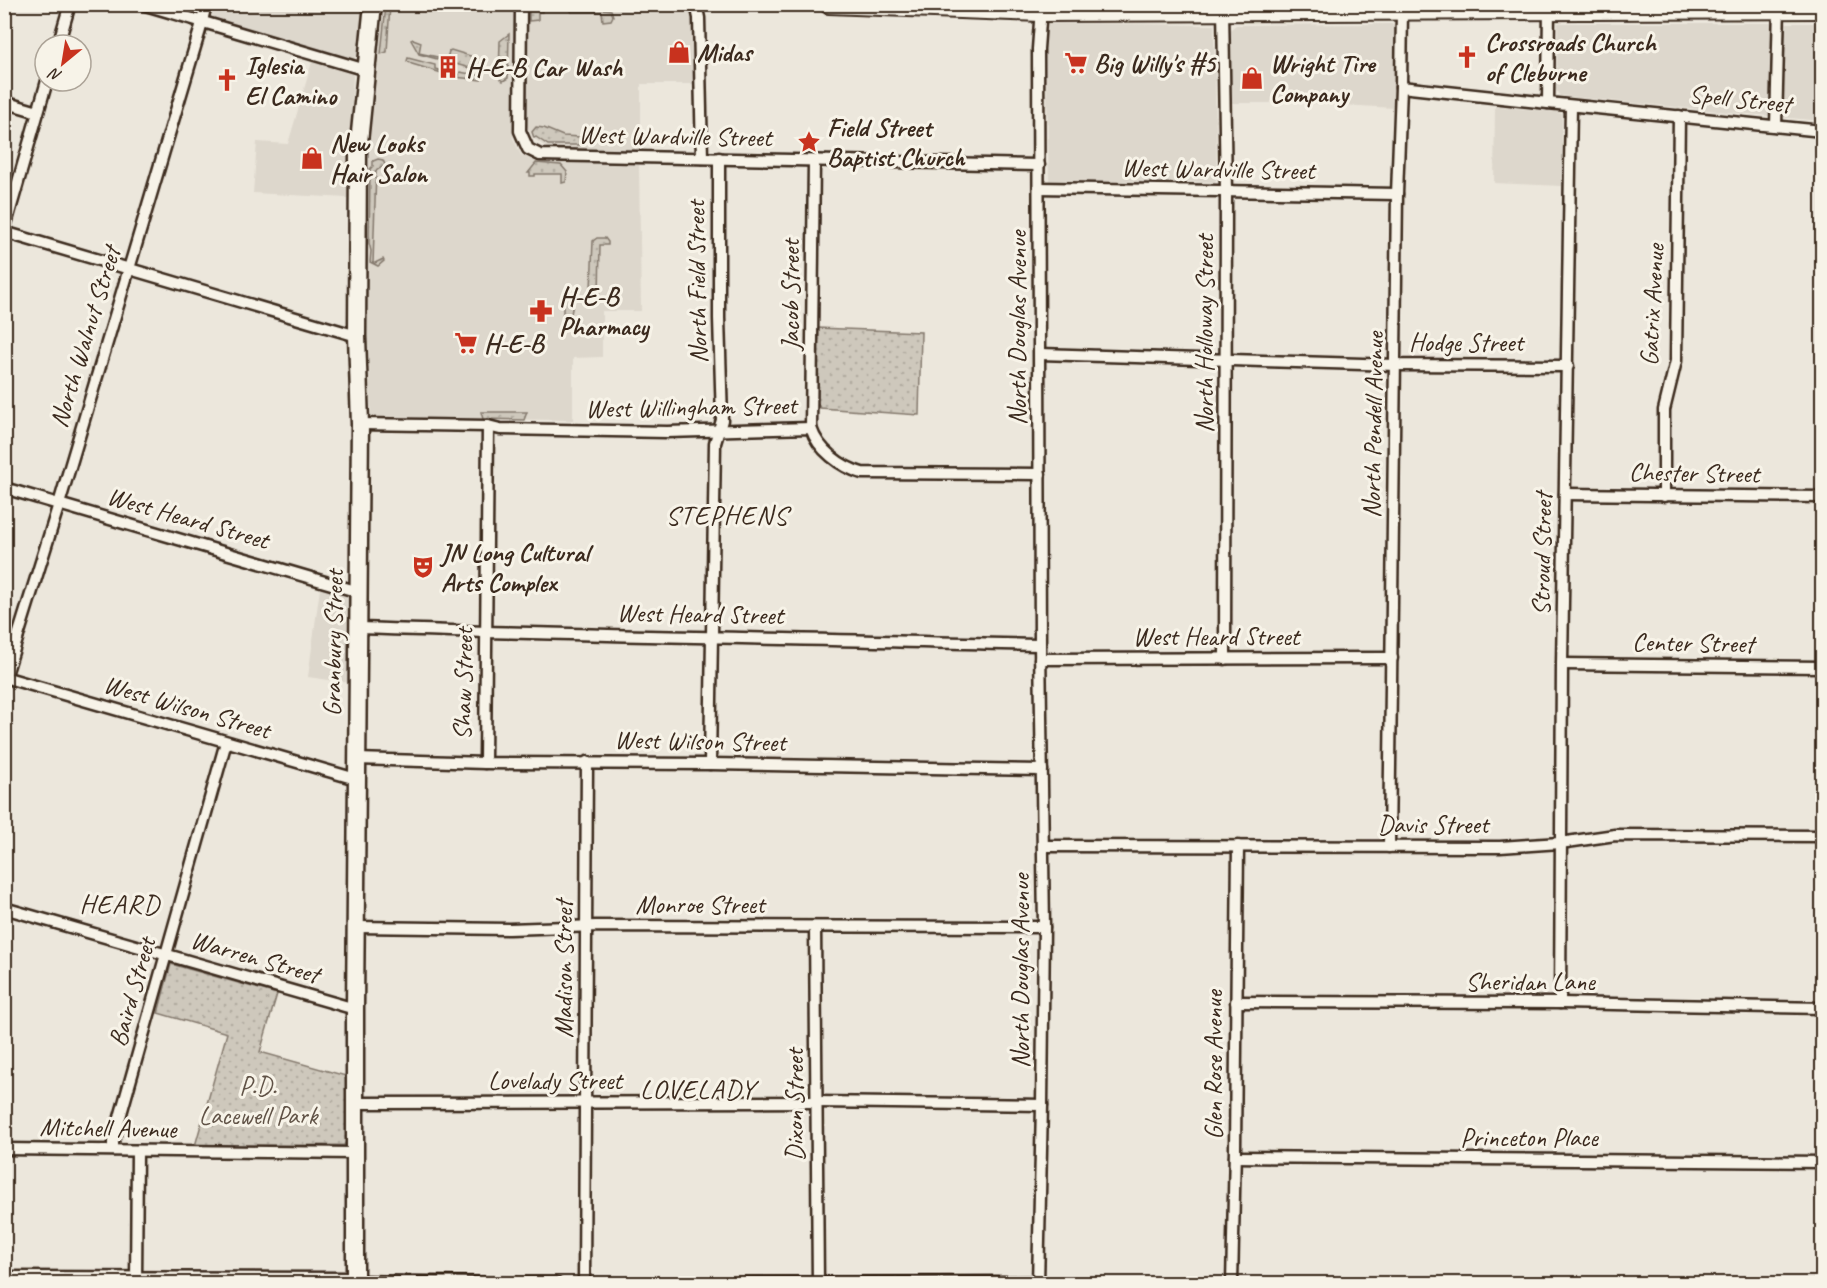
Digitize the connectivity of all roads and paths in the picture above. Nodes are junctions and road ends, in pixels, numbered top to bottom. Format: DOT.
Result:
graph roads {
  1 [pos="70,4"];
  2 [pos="142,4"];
  3 [pos="206,4"];
  4 [pos="373,4"];
  5 [pos="521,4"];
  6 [pos="696,4"];
  7 [pos="829,4"];
  8 [pos="1223,7"];
  9 [pos="1402,7"];
  10 [pos="1549,7"];
  11 [pos="1779,7"];
  12 [pos="1041,8"];
  13 [pos="1822,9"];
  14 [pos="202,22"];
  15 [pos="62,33"];
  16 [pos="366,70"];
  17 [pos="1401,87"];
  18 [pos="44,93"];
  19 [pos="4,102"];
  20 [pos="1548,104"];
  21 [pos="1571,106"];
  22 [pos="38,112"];
  23 [pos="1679,116"];
  24 [pos="1776,126"];
  25 [pos="1822,131"];
  26 [pos="702,158"];
  27 [pos="719,158"];
  28 [pos="814,161"];
  29 [pos="1039,165"];
  30 [pos="1039,188"];
  31 [pos="1226,192"];
  32 [pos="1397,194"];
  33 [pos="4,232"];
  34 [pos="129,268"];
  35 [pos="357,336"];
  36 [pos="1040,354"];
  37 [pos="1226,360"];
  38 [pos="1396,364"];
  39 [pos="1568,366"];
  40 [pos="360,424"];
  41 [pos="488,426"];
  42 [pos="811,428"];
  43 [pos="718,430"];
  44 [pos="1040,474"];
  45 [pos="4,488"];
  46 [pos="1565,494"];
  47 [pos="1664,496"];
  48 [pos="1822,497"];
  49 [pos="59,504"];
  50 [pos="359,592"];
  51 [pos="359,628"];
  52 [pos="487,633"];
  53 [pos="713,636"];
  54 [pos="1040,645"];
  55 [pos="1392,658"];
  56 [pos="1040,659"];
  57 [pos="1225,659"];
  58 [pos="1562,664"];
  59 [pos="1822,667"];
  60 [pos="5,679"];
  61 [pos="226,742"];
  62 [pos="357,759"];
  63 [pos="587,762"];
  64 [pos="485,763"];
  65 [pos="710,764"];
  66 [pos="1042,770"];
  67 [pos="356,779"];
  68 [pos="1822,836"];
  69 [pos="1560,843"];
  70 [pos="1043,846"];
  71 [pos="1238,846"];
  72 [pos="1389,847"];
  73 [pos="4,908"];
  74 [pos="356,927"];
  75 [pos="585,927"];
  76 [pos="815,927"];
  77 [pos="1044,927"];
  78 [pos="166,955"];
  79 [pos="1236,1002"];
  80 [pos="1560,1004"];
  81 [pos="355,1008"];
  82 [pos="1822,1008"];
  83 [pos="585,1102"];
  84 [pos="817,1102"];
  85 [pos="355,1103"];
  86 [pos="1042,1105"];
  87 [pos="4,1149"];
  88 [pos="113,1150"];
  89 [pos="137,1151"];
  90 [pos="354,1153"];
  91 [pos="1235,1157"];
  92 [pos="1822,1162"];
  93 [pos="4,1280"];
  94 [pos="136,1282"];
  95 [pos="355,1282"];
  96 [pos="818,1283"];
  97 [pos="1038,1283"];
  98 [pos="557,1284"];
  99 [pos="585,1284"];
  100 [pos="639,1284"];
  101 [pos="1233,1284"];
  1 -- 15 [label="street"];
  2 -- 14 [label="street"];
  3 -- 14 [label="street, North Walnut Street"];
  4 -- 16 [label="street, Granbury Street"];
  5 -- 26 [label="street, West Wardville Street"];
  6 -- 26 [label="street"];
  7 -- 12 [label="main road"];
  8 -- 9 [label="main road"];
  8 -- 12 [label="main road"];
  8 -- 31 [label="street, North Holloway Street"];
  9 -- 10 [label="main road"];
  9 -- 17 [label="street, North Pendell Avenue"];
  10 -- 11 [label="main road"];
  10 -- 20 [label="street"];
  11 -- 13 [label="main road"];
  11 -- 24 [label="street"];
  12 -- 29 [label="street, North Douglas Avenue"];
  14 -- 16 [label="street"];
  14 -- 34 [label="street, North Walnut Street"];
  16 -- 35 [label="street, Granbury Street"];
  17 -- 20 [label="street, Spell Street"];
  17 -- 32 [label="street, North Pendell Avenue"];
  18 -- 22 [label="street"];
  19 -- 22 [label="street"];
  20 -- 21 [label="street, Spell Street"];
  21 -- 23 [label="street, Spell Street"];
  21 -- 39 [label="street, Stroud Street"];
  22 -- 33 [label="street"];
  23 -- 24 [label="street, Spell Street"];
  23 -- 47 [label="street, Gatrix Avenue"];
  24 -- 25 [label="street, Spell Street"];
  26 -- 27 [label="street, West Wardville Street"];
  27 -- 28 [label="street, West Wardville Street"];
  27 -- 43 [label="street, North Field Street"];
  28 -- 29 [label="street, West Wardville Street"];
  28 -- 42 [label="street, Jacob Street"];
  29 -- 30 [label="street, North Douglas Avenue"];
  30 -- 31 [label="street, West Wardville Street"];
  30 -- 36 [label="street, North Douglas Avenue"];
  31 -- 32 [label="street, West Wardville Street"];
  31 -- 37 [label="street, North Holloway Street"];
  32 -- 38 [label="street, North Pendell Avenue"];
  33 -- 34 [label="street"];
  34 -- 35 [label="street"];
  34 -- 49 [label="street, North Walnut Street"];
  35 -- 40 [label="street, Granbury Street"];
  36 -- 37 [label="street, Hodge Street"];
  36 -- 44 [label="street, North Douglas Avenue"];
  37 -- 38 [label="street, Hodge Street"];
  37 -- 57 [label="street, North Holloway Street"];
  38 -- 39 [label="street, Hodge Street"];
  38 -- 55 [label="street, North Pendell Avenue"];
  39 -- 46 [label="street, Stroud Street"];
  40 -- 41 [label="street, West Willingham Street"];
  40 -- 50 [label="street, Granbury Street"];
  41 -- 43 [label="street, West Willingham Street"];
  41 -- 52 [label="street, Shaw Street"];
  42 -- 43 [label="street, West Willingham Street"];
  42 -- 44 [label="street, West Willingham Street"];
  43 -- 53 [label="street, North Field Street"];
  44 -- 54 [label="street, North Douglas Avenue"];
  45 -- 49 [label="street, West Heard Street"];
  46 -- 47 [label="street, Chester Street"];
  46 -- 58 [label="street, Stroud Street"];
  47 -- 48 [label="street, Chester Street"];
  49 -- 50 [label="street, West Heard Street"];
  49 -- 60 [label="street, North Walnut Street"];
  50 -- 51 [label="street, Granbury Street"];
  51 -- 52 [label="street, West Heard Street"];
  51 -- 62 [label="street, Granbury Street"];
  52 -- 53 [label="street, West Heard Street"];
  52 -- 64 [label="street, Shaw Street"];
  53 -- 54 [label="street, West Heard Street"];
  53 -- 65 [label="street, North Field Street"];
  54 -- 56 [label="street, North Douglas Avenue"];
  55 -- 57 [label="street, West Heard Street"];
  55 -- 72 [label="street, North Pendell Avenue"];
  56 -- 57 [label="street, West Heard Street"];
  56 -- 66 [label="street, North Douglas Avenue"];
  58 -- 59 [label="street, Center Street"];
  58 -- 69 [label="street, Stroud Street"];
  60 -- 61 [label="street, West Wilson Street"];
  61 -- 67 [label="street, West Wilson Street"];
  61 -- 78 [label="street, Baird Street"];
  62 -- 64 [label="street, West Wilson Street"];
  62 -- 67 [label="street, Granbury Street"];
  63 -- 64 [label="street, West Wilson Street"];
  63 -- 65 [label="street, West Wilson Street"];
  63 -- 75 [label="street, Madison Street"];
  65 -- 66 [label="street, West Wilson Street"];
  66 -- 70 [label="street, North Douglas Avenue"];
  67 -- 74 [label="street, Granbury Street"];
  68 -- 69 [label="street, Davis Street"];
  69 -- 72 [label="street, Davis Street"];
  69 -- 80 [label="street, Stroud Street"];
  70 -- 71 [label="street, Davis Street"];
  70 -- 77 [label="street, North Douglas Avenue"];
  71 -- 72 [label="street, Davis Street"];
  71 -- 79 [label="street, Glen Rose Avenue"];
  73 -- 78 [label="street, Warren Street"];
  74 -- 75 [label="street, Monroe Street"];
  74 -- 81 [label="street, Granbury Street"];
  75 -- 76 [label="street, Monroe Street"];
  75 -- 83 [label="street, Madison Street"];
  76 -- 77 [label="street, Monroe Street"];
  76 -- 84 [label="street, Dixon Street"];
  77 -- 86 [label="street, North Douglas Avenue"];
  78 -- 81 [label="street, Warren Street"];
  78 -- 88 [label="street, Baird Street"];
  79 -- 80 [label="street, Sheridan Lane"];
  79 -- 91 [label="street, Glen Rose Avenue"];
  80 -- 82 [label="street, Sheridan Lane"];
  81 -- 85 [label="street, Granbury Street"];
  83 -- 84 [label="street, Lovelady Street"];
  83 -- 85 [label="street, Lovelady Street"];
  83 -- 99 [label="street, Madison Street"];
  84 -- 86 [label="street, Lovelady Street"];
  84 -- 96 [label="street, Dixon Street"];
  85 -- 90 [label="street, Granbury Street"];
  86 -- 97 [label="street, North Douglas Avenue"];
  87 -- 88 [label="street, Mitchell Avenue"];
  88 -- 89 [label="street, Mitchell Avenue"];
  89 -- 90 [label="street, Mitchell Avenue"];
  89 -- 94 [label="street"];
  90 -- 95 [label="street, Granbury Street"];
  91 -- 92 [label="street, Princeton Place"];
  91 -- 101 [label="street, Glen Rose Avenue"];
  93 -- 94 [label="street"];
  94 -- 95 [label="street"];
  95 -- 98 [label="street"];
  96 -- 97 [label="street"];
  96 -- 100 [label="street"];
}
